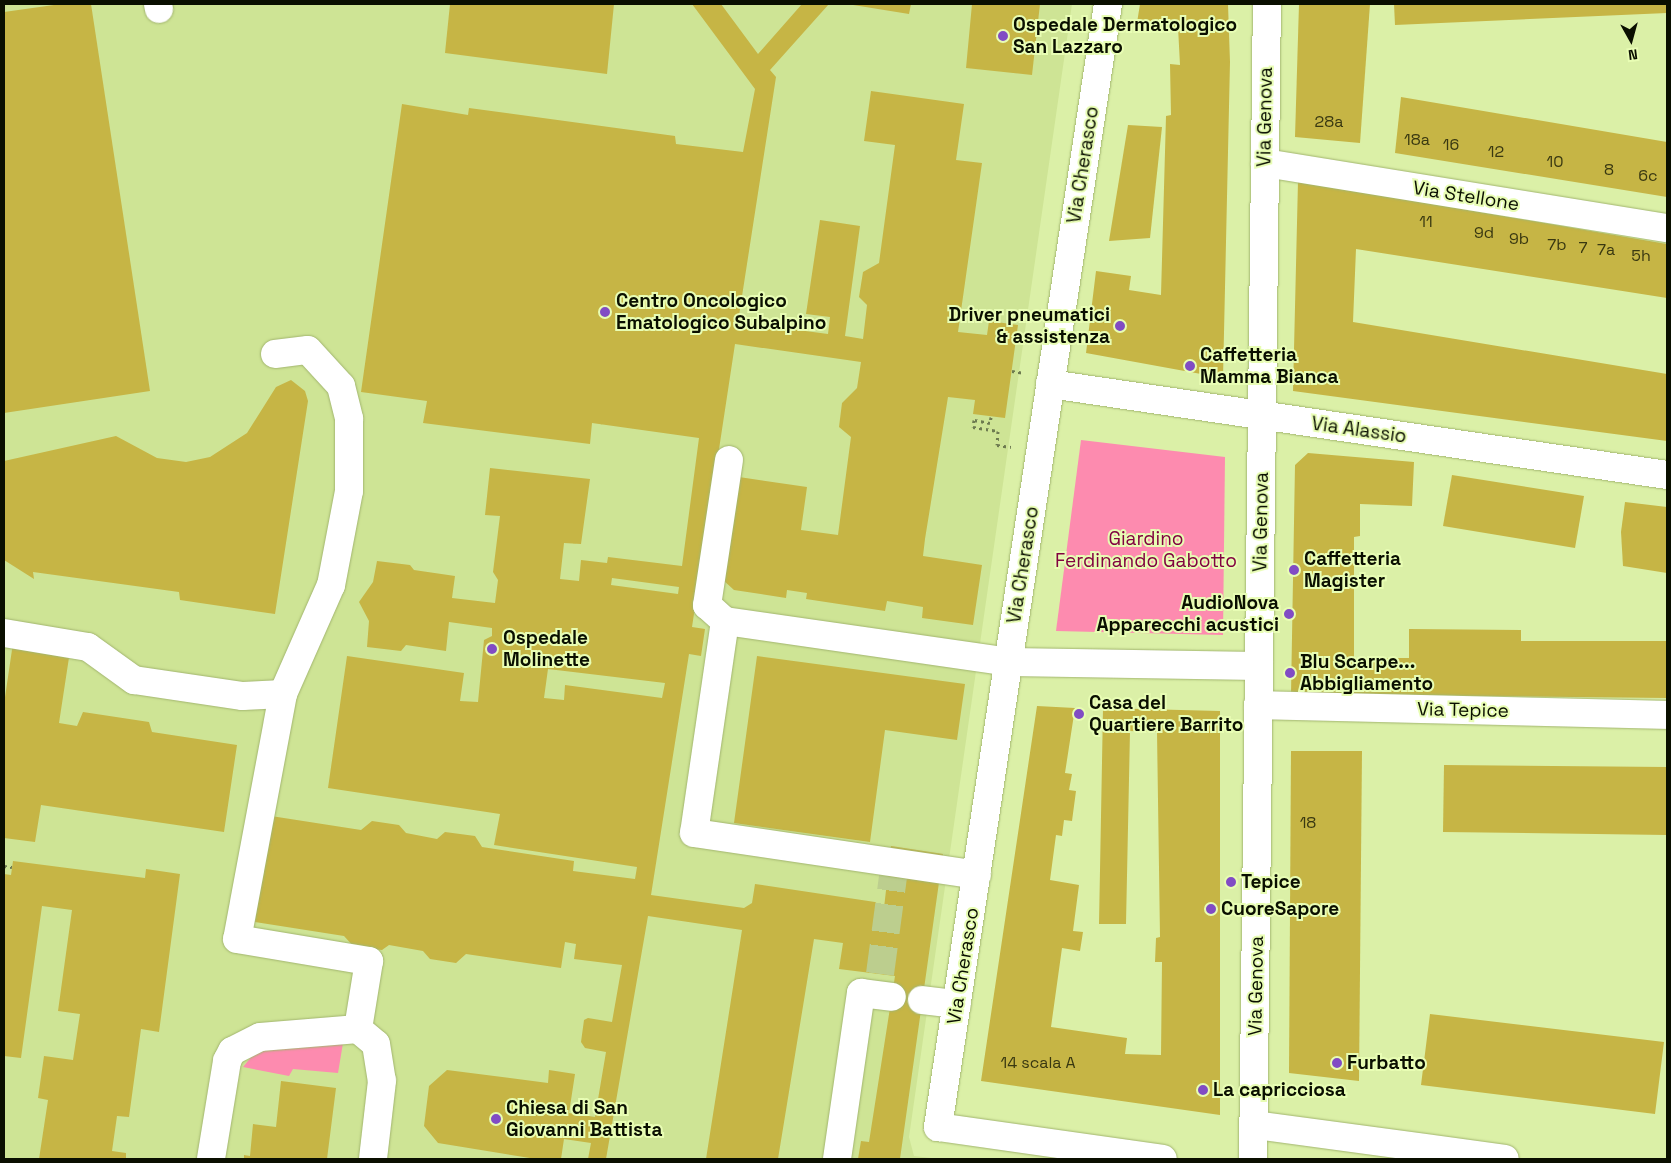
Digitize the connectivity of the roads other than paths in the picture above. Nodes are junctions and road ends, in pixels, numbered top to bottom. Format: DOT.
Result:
graph roads {
  1 [pos="1108,4"];
  2 [pos="1267,4"];
  3 [pos="1265,163"];
  4 [pos="1667,228"];
  5 [pos="275,354"];
  6 [pos="1050,384"];
  7 [pos="1262,418"];
  8 [pos="729,460"];
  9 [pos="1667,475"];
  10 [pos="726,621"];
  11 [pos="4,633"];
  12 [pos="1009,662"];
  13 [pos="1259,666"];
  14 [pos="283,694"];
  15 [pos="1258,705"];
  16 [pos="1667,715"];
  17 [pos="977,875"];
  18 [pos="883,989"];
  19 [pos="922,1000"];
  20 [pos="957,1004"];
  21 [pos="358,1029"];
  22 [pos="1255,1124"];
  23 [pos="1488,1158"];
  24 [pos="211,1159"];
  25 [pos="373,1159"];
  26 [pos="837,1159"];
  27 [pos="1164,1159"];
  28 [pos="1253,1159"];
  1 -- 6 [label="street, Via Cherasco"];
  2 -- 3 [label="street, Via Genova"];
  3 -- 4 [label="street, Via Stellone"];
  3 -- 7 [label="street, Via Genova"];
  5 -- 14 [label="street"];
  6 -- 7 [label="street, Via Alassio"];
  6 -- 12 [label="street, Via Cherasco"];
  7 -- 9 [label="street, Via Alassio"];
  7 -- 13 [label="street, Via Genova"];
  8 -- 10 [label="street"];
  10 -- 12 [label="street"];
  10 -- 17 [label="street"];
  11 -- 14 [label="street"];
  12 -- 13 [label="street"];
  12 -- 17 [label="street, Via Cherasco"];
  13 -- 15 [label="street, Via Genova"];
  14 -- 21 [label="street"];
  15 -- 16 [label="street, Via Tepice"];
  15 -- 22 [label="street, Via Genova"];
  17 -- 20 [label="street, Via Cherasco"];
  18 -- 26 [label="street"];
  19 -- 20 [label="street"];
  20 -- 27 [label="street, Via Cherasco"];
  21 -- 24 [label="street"];
  21 -- 25 [label="street"];
  22 -- 23 [label="street"];
  22 -- 28 [label="street, Via Genova"];
}
